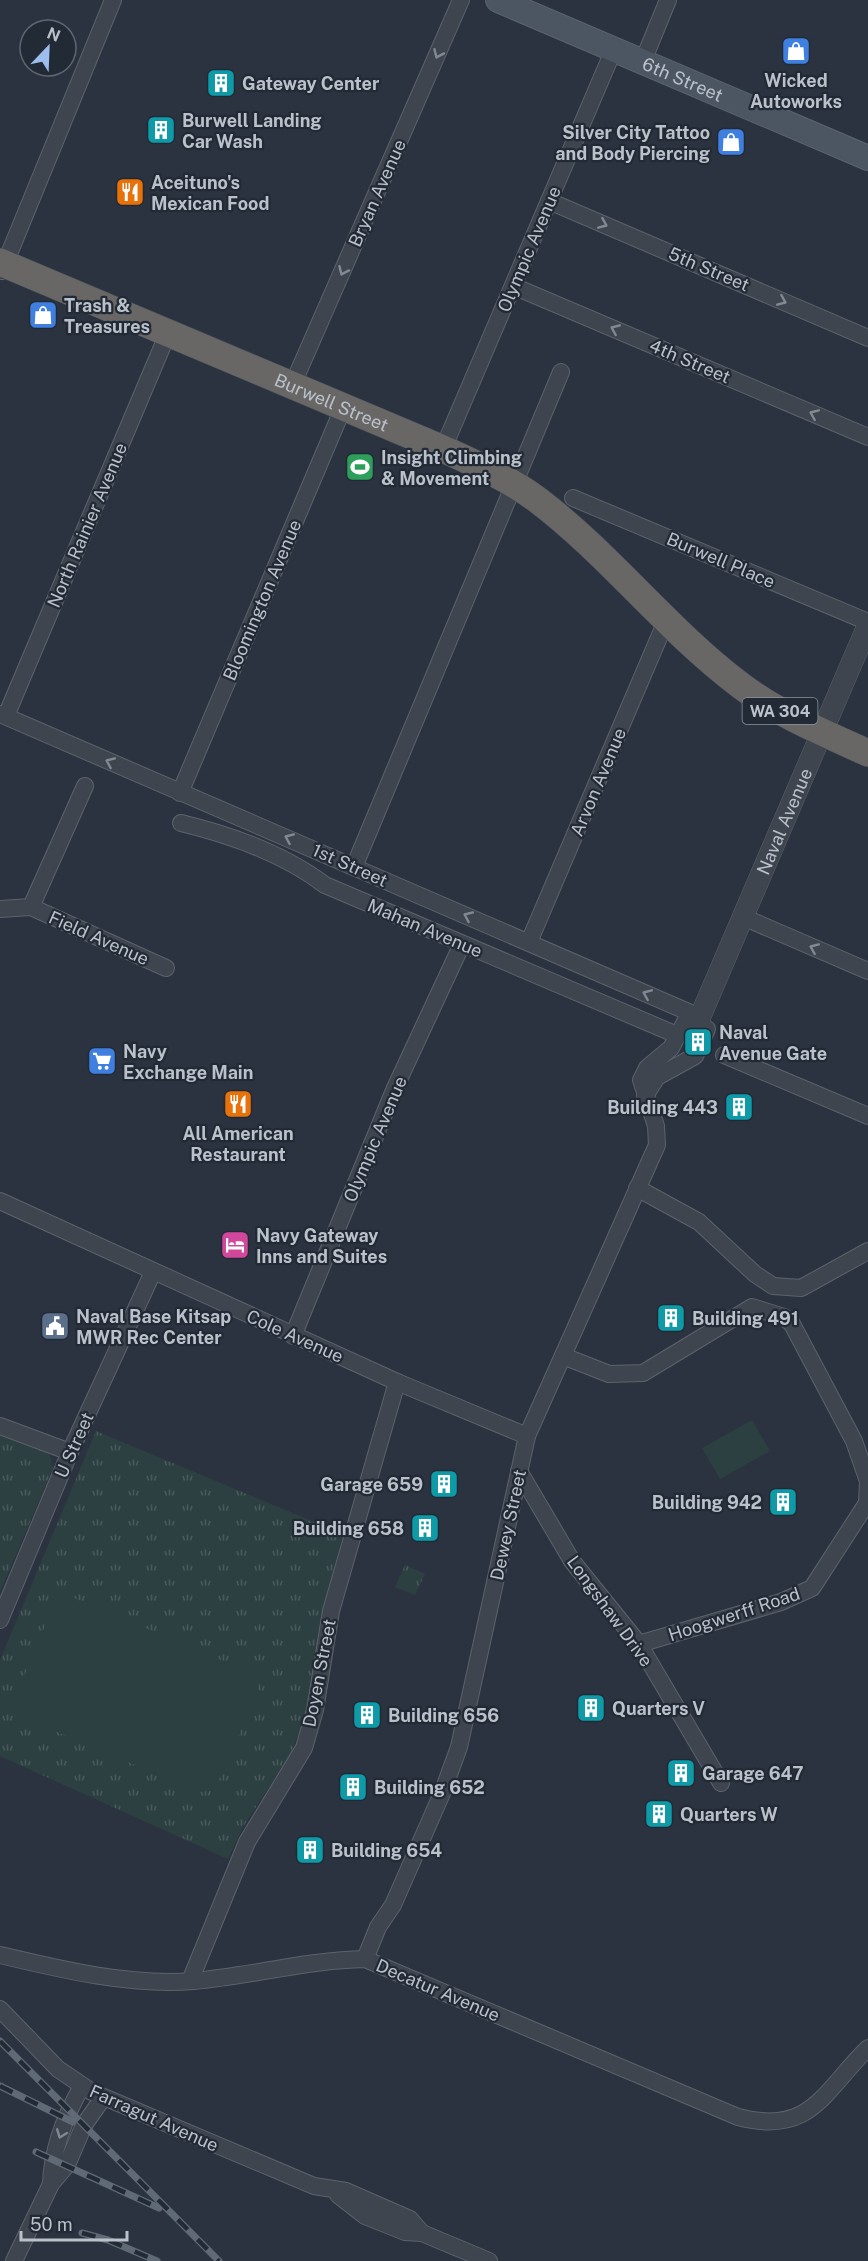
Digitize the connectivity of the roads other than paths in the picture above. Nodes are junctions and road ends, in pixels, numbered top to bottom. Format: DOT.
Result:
graph roads {
  1 [pos="113,0"];
  2 [pos="461,0"];
  3 [pos="498,0"];
  4 [pos="668,0"];
  5 [pos="614,49"];
  6 [pos="643,61"];
  7 [pos="868,158"];
  8 [pos="549,201"];
  9 [pos="1,267"];
  10 [pos="513,286"];
  11 [pos="168,333"];
  12 [pos="868,338"];
  13 [pos="561,372"];
  14 [pos="292,386"];
  15 [pos="343,408"];
  16 [pos="868,437"];
  17 [pos="443,449"];
  18 [pos="514,484"];
  19 [pos="573,498"];
  20 [pos="666,621"];
  21 [pos="868,624"];
  22 [pos="3,715"];
  23 [pos="822,732"];
  24 [pos="868,753"];
  25 [pos="86,786"];
  26 [pos="180,793"];
  27 [pos="181,823"];
  28 [pos="354,867"];
  29 [pos="31,907"];
  30 [pos="0,909"];
  31 [pos="743,917"];
  32 [pos="529,942"];
  33 [pos="462,944"];
  34 [pos="166,968"];
  35 [pos="868,971"];
  36 [pos="693,1025"];
  37 [pos="724,1055"];
  38 [pos="645,1096"];
  39 [pos="868,1116"];
  40 [pos="637,1188"];
  41 [pos="0,1201"];
  42 [pos="868,1251"];
  43 [pos="153,1272"];
  44 [pos="293,1336"];
  45 [pos="563,1356"];
  46 [pos="397,1382"];
  47 [pos="0,1426"];
  48 [pos="527,1436"];
  49 [pos="70,1452"];
  50 [pos="519,1471"];
  51 [pos="0,1620"];
  52 [pos="639,1644"];
  53 [pos="721,1783"];
  54 [pos="0,1955"];
  55 [pos="365,1959"];
  56 [pos="190,1981"];
  57 [pos="0,2009"];
  58 [pos="865,2056"];
  59 [pos="82,2086"];
  60 [pos="103,2098"];
  61 [pos="51,2184"];
  62 [pos="14,2261"];
  63 [pos="489,2261"];
  1 -- 9 [label="street"];
  2 -- 14 [label="street, Bryan Avenue, one-way"];
  3 -- 5 [label="main road, 6th Street"];
  4 -- 6 [label="street"];
  5 -- 6 [label="main road, 6th Street"];
  5 -- 8 [label="street, Olympic Avenue"];
  6 -- 7 [label="main road, 6th Street"];
  8 -- 10 [label="street, Olympic Avenue"];
  8 -- 12 [label="street, 5th Street, one-way"];
  9 -- 11 [label="highway, Burwell Street / WA 304"];
  16 -- 10 [label="street, 4th Street, one-way"];
  10 -- 17 [label="street, Olympic Avenue"];
  11 -- 14 [label="highway, Burwell Street / WA 304"];
  11 -- 22 [label="street, North Rainier Avenue"];
  13 -- 18 [label="street"];
  14 -- 15 [label="highway, Burwell Street / WA 304"];
  15 -- 17 [label="highway, Burwell Street / WA 304"];
  15 -- 26 [label="street, Bloomington Avenue"];
  17 -- 18 [label="highway, Burwell Street / WA 304"];
  18 -- 20 [label="highway, Burwell Street / WA 304"];
  18 -- 28 [label="street"];
  19 -- 21 [label="street, Burwell Place"];
  20 -- 23 [label="highway, Burwell Street / WA 304"];
  20 -- 32 [label="street, Arvon Avenue"];
  21 -- 23 [label="street, Naval Avenue"];
  26 -- 22 [label="street, 1st Street, one-way"];
  23 -- 24 [label="highway, Burwell Street / WA 304"];
  23 -- 31 [label="street, Naval Avenue"];
  25 -- 29 [label="street"];
  28 -- 26 [label="street, 1st Street, one-way"];
  27 -- 33 [label="street, Mahan Avenue"];
  32 -- 28 [label="street, 1st Street, one-way"];
  29 -- 30 [label="street"];
  29 -- 34 [label="street, Field Avenue"];
  35 -- 31 [label="street, one-way"];
  31 -- 36 [label="street, Naval Avenue"];
  36 -- 32 [label="street, 1st Street, one-way"];
  33 -- 36 [label="street, Mahan Avenue"];
  33 -- 44 [label="street, Olympic Avenue"];
  36 -- 38 [label="street"];
  36 -- 38 [label="street, Dewey Street"];
  37 -- 39 [label="street"];
  38 -- 40 [label="street, Dewey Street"];
  40 -- 42 [label="street"];
  40 -- 45 [label="street, Dewey Street"];
  41 -- 43 [label="street, Cole Avenue"];
  43 -- 44 [label="street, Cole Avenue"];
  43 -- 49 [label="street, U Street"];
  44 -- 46 [label="street, Cole Avenue"];
  45 -- 48 [label="street, Dewey Street"];
  45 -- 52 [label="street, Hoogwerff Road"];
  46 -- 48 [label="street, Cole Avenue"];
  46 -- 56 [label="street, Doyen Street"];
  47 -- 49 [label="street"];
  48 -- 50 [label="street, Dewey Street"];
  49 -- 51 [label="street, U Street"];
  50 -- 52 [label="street, Longshaw Drive"];
  50 -- 55 [label="street, Dewey Street"];
  52 -- 53 [label="street, Longshaw Drive"];
  54 -- 56 [label="street, Decatur Avenue"];
  55 -- 56 [label="street, Decatur Avenue"];
  55 -- 58 [label="street, Decatur Avenue"];
  57 -- 59 [label="street, Farragut Avenue"];
  59 -- 60 [label="street, Farragut Avenue"];
  59 -- 61 [label="street, one-way"];
  60 -- 61 [label="street"];
  60 -- 63 [label="street, Farragut Avenue"];
  61 -- 62 [label="street"];
}
